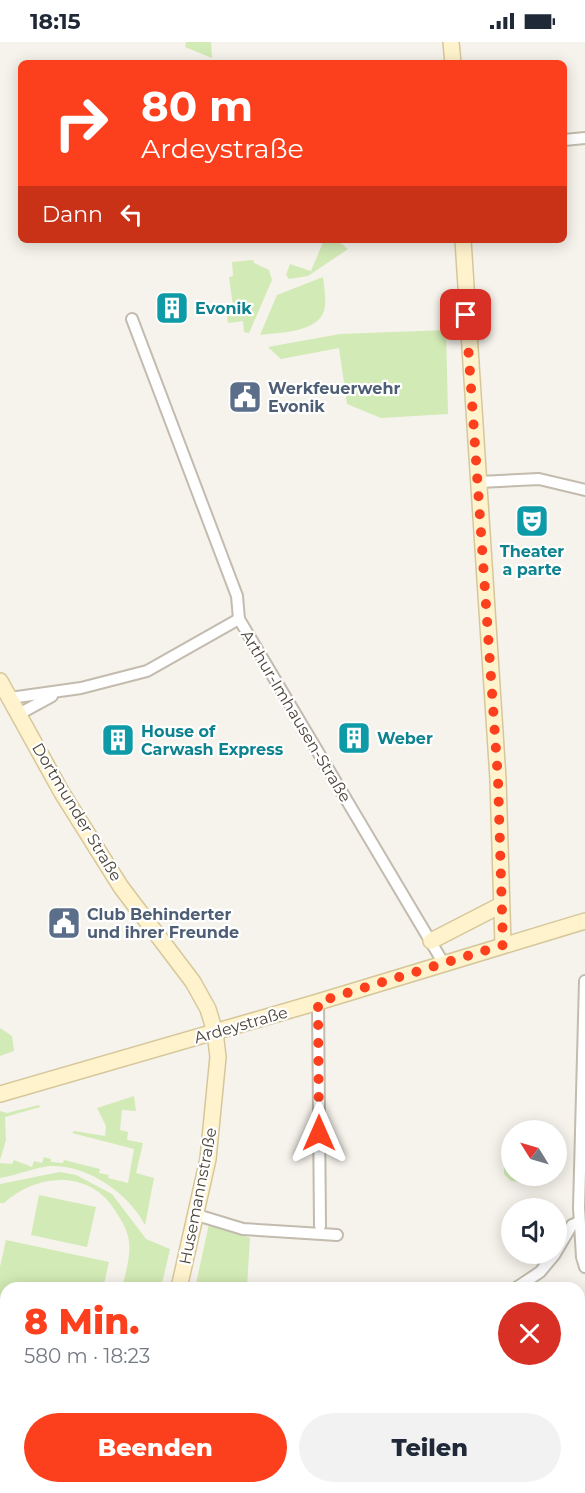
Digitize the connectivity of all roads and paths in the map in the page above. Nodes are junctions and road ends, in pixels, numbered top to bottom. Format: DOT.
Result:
graph roads {
  1 [pos="451,42"];
  2 [pos="453,60"];
  3 [pos="585,138"];
  4 [pos="567,140"];
  5 [pos="463,243"];
  6 [pos="132,319"];
  7 [pos="479,482"];
  8 [pos="585,490"];
  9 [pos="239,619"];
  10 [pos="0,681"];
  11 [pos="60,691"];
  12 [pos="10,698"];
  13 [pos="20,714"];
  14 [pos="501,905"];
  15 [pos="585,921"];
  16 [pos="431,941"];
  17 [pos="503,945"];
  18 [pos="444,964"];
  19 [pos="585,981"];
  20 [pos="318,1002"];
  21 [pos="215,1032"];
  22 [pos="0,1094"];
  23 [pos="196,1215"];
  24 [pos="579,1222"];
  25 [pos="320,1226"];
  26 [pos="567,1234"];
  27 [pos="337,1235"];
  28 [pos="567,1245"];
  29 [pos="583,1262"];
  30 [pos="546,1264"];
  31 [pos="180,1282"];
  32 [pos="525,1282"];
  1 -- 2 [label="main road"];
  3 -- 4 [label="street"];
  5 -- 7 [label="main road"];
  6 -- 9 [label="street, Arthur-Imhausen-Straße"];
  7 -- 8 [label="street"];
  7 -- 14 [label="main road"];
  9 -- 11 [label="street"];
  9 -- 16 [label="street, Arthur-Imhausen-Straße"];
  10 -- 12 [label="main road, Dortmunder Straße"];
  11 -- 12 [label="street"];
  11 -- 13 [label="street"];
  12 -- 13 [label="main road, Dortmunder Straße"];
  13 -- 21 [label="main road, Dortmunder Straße"];
  14 -- 16 [label="main road"];
  14 -- 17 [label="main road"];
  15 -- 17 [label="main road, Ardeystraße"];
  16 -- 18 [label="street, Arthur-Imhausen-Straße"];
  17 -- 18 [label="main road, Ardeystraße"];
  18 -- 20 [label="main road, Ardeystraße"];
  19 -- 24 [label="street"];
  20 -- 21 [label="main road, Ardeystraße"];
  20 -- 25 [label="street"];
  21 -- 22 [label="main road, Ardeystraße"];
  21 -- 23 [label="main road, Husemannstraße"];
  23 -- 27 [label="street"];
  23 -- 31 [label="main road, Husemannstraße"];
  24 -- 26 [label="street"];
  24 -- 29 [label="street"];
  28 -- 29 [label="street"];
  30 -- 32 [label="street"];
}
